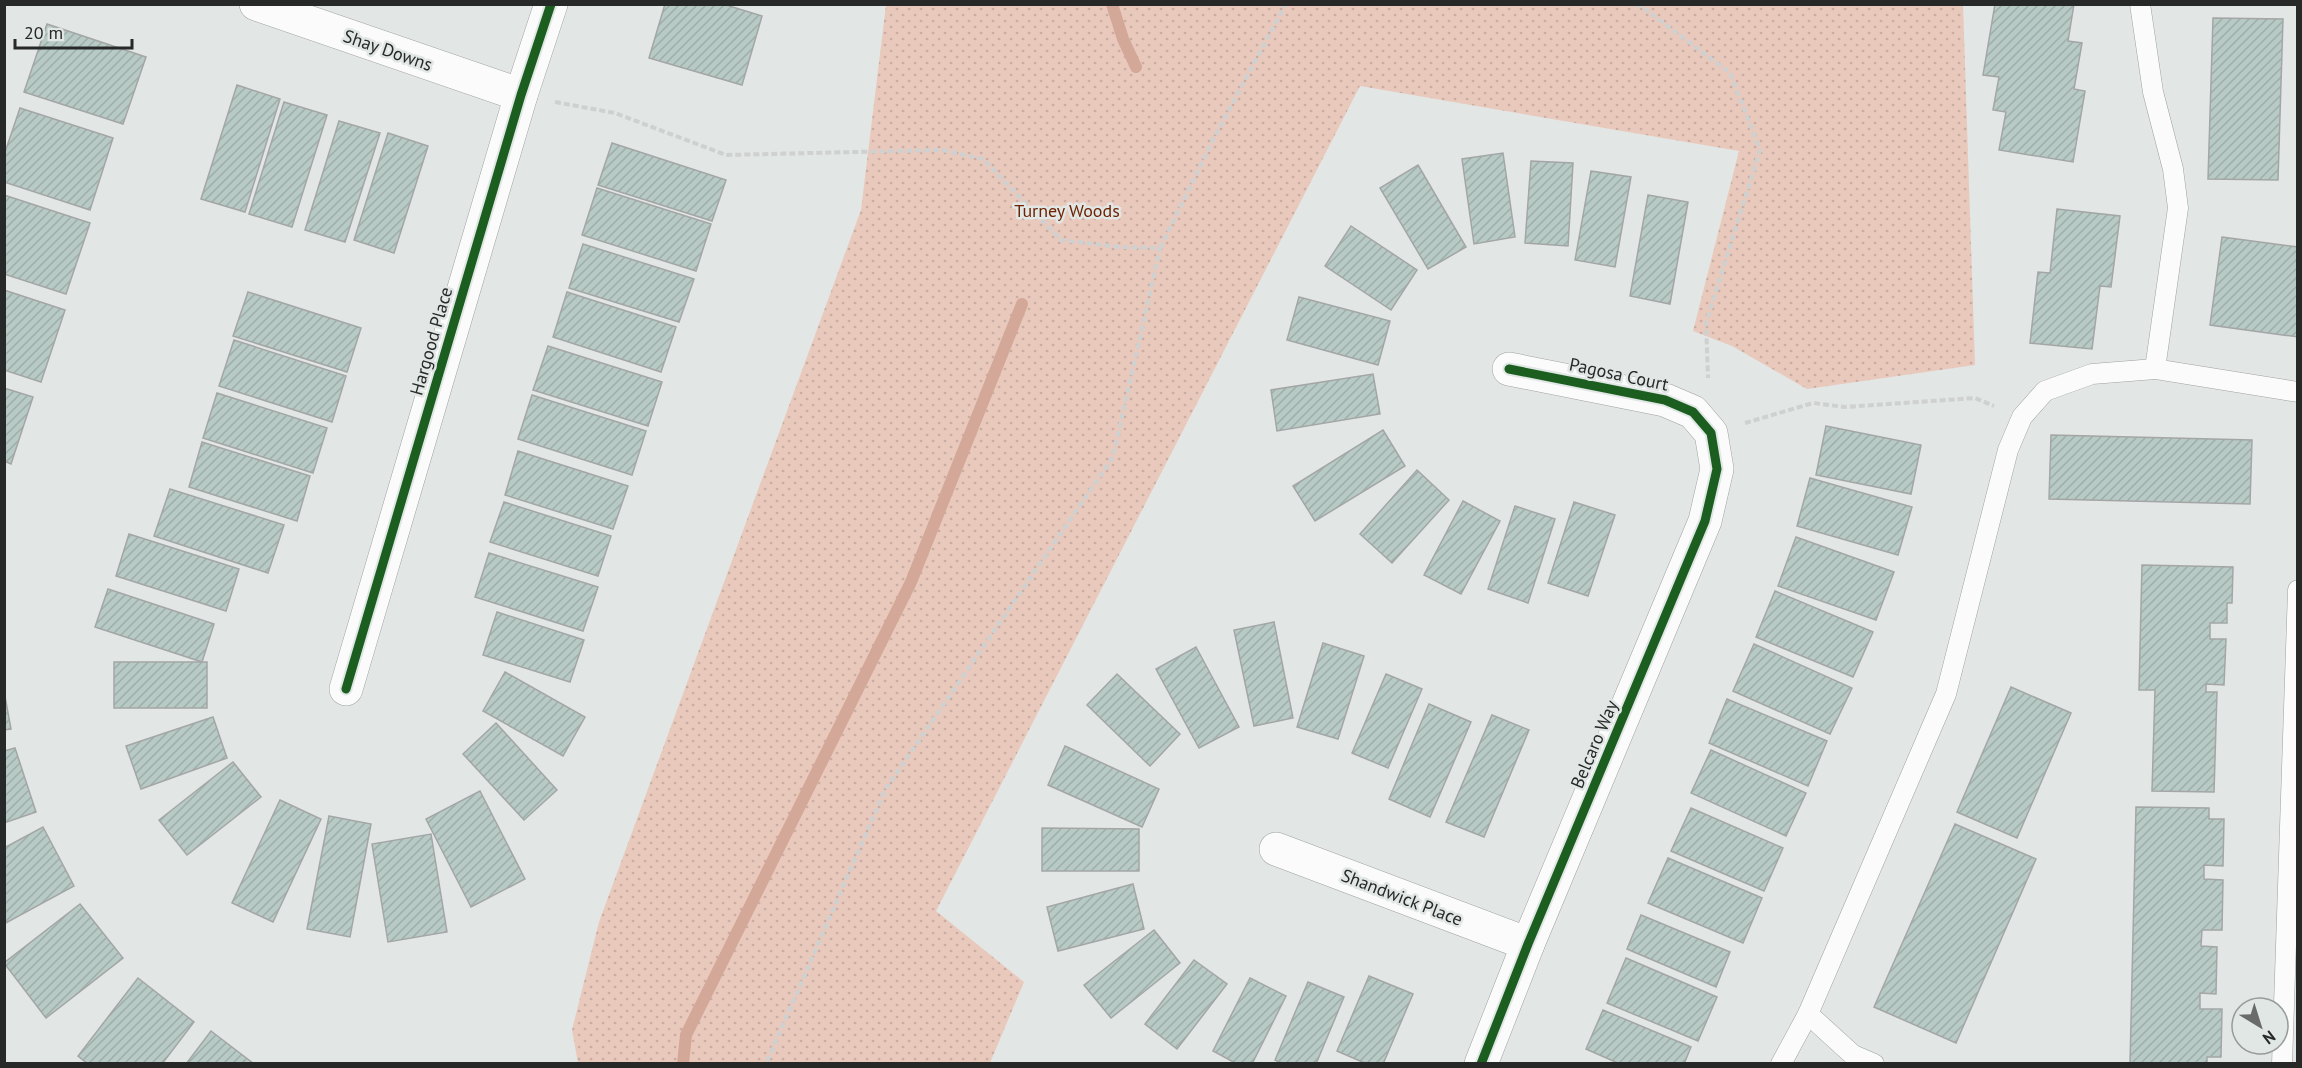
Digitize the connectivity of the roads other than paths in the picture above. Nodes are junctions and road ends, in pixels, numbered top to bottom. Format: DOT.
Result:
graph roads {
  1 [pos="256,4"];
  2 [pos="551,4"];
  3 [pos="2140,4"];
  4 [pos="521,95"];
  5 [pos="1509,369"];
  6 [pos="2156,369"];
  7 [pos="2298,392"];
  8 [pos="1710,434"];
  9 [pos="2298,590"];
  10 [pos="346,689"];
  11 [pos="1276,849"];
  12 [pos="1528,944"];
  13 [pos="1808,1014"];
  14 [pos="1481,1064"];
  15 [pos="1781,1064"];
  16 [pos="1874,1064"];
  17 [pos="2282,1064"];
  1 -- 4 [label="street, Shay Downs"];
  2 -- 4 [label="street, Hargood Place"];
  3 -- 6 [label="lane"];
  4 -- 10 [label="street, Hargood Place"];
  5 -- 8 [label="street, Pagosa Court"];
  6 -- 7 [label="lane"];
  6 -- 13 [label="lane"];
  8 -- 12 [label="street, Belcaro Way"];
  9 -- 17 [label="lane"];
  11 -- 12 [label="street, Shandwick Place"];
  12 -- 14 [label="street, Belcaro Way"];
  13 -- 15 [label="lane"];
  13 -- 16 [label="lane"];
}
